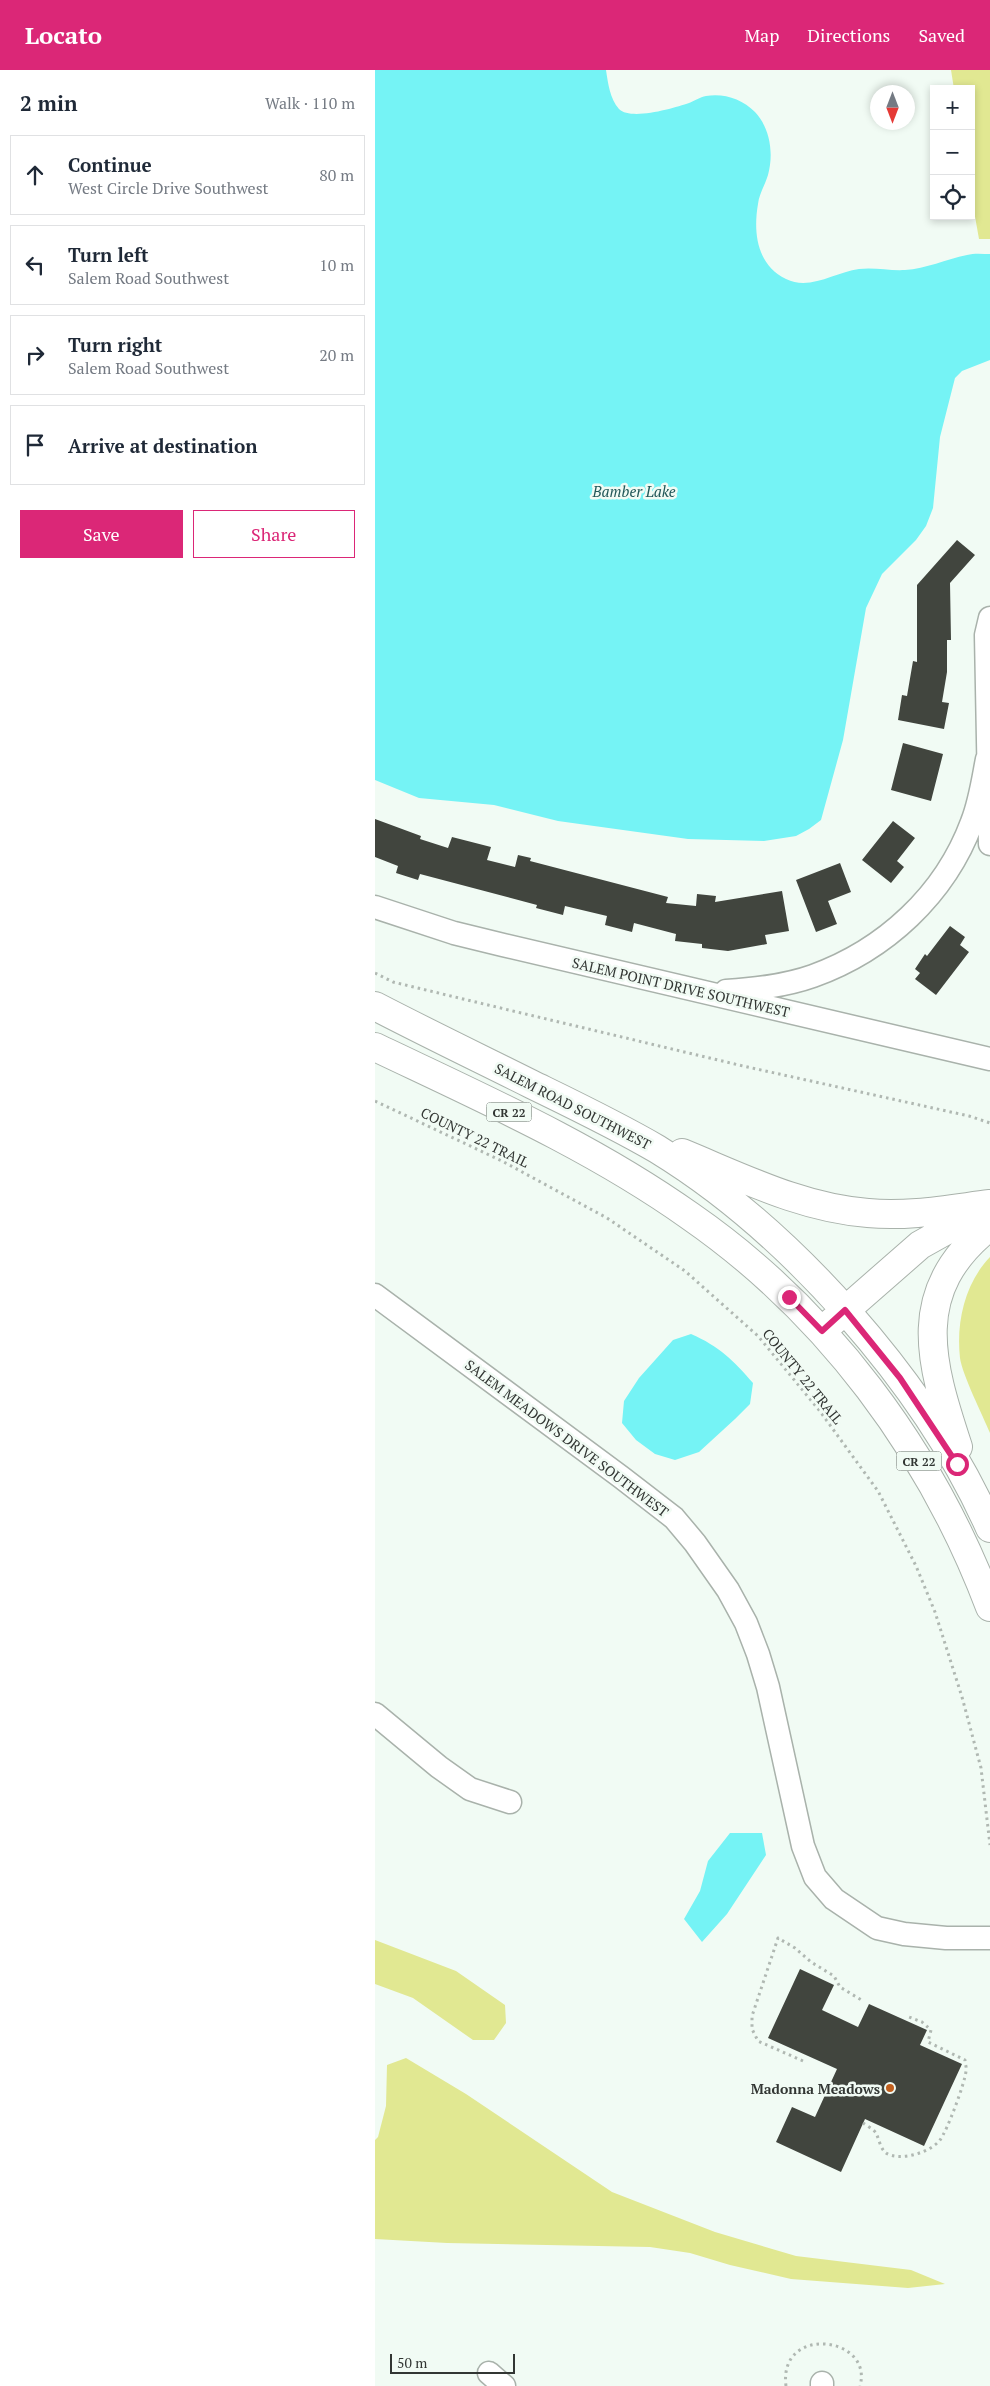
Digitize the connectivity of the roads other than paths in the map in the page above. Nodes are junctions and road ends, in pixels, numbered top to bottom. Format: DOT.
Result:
graph roads {
  1 [pos="990,618"];
  2 [pos="987,759"];
  3 [pos="990,844"];
  4 [pos="375,907"];
  5 [pos="711,992"];
  6 [pos="375,1006"];
  7 [pos="375,1047"];
  8 [pos="990,1059"];
  9 [pos="622,1129"];
  10 [pos="990,1206"];
  11 [pos="990,1226"];
  12 [pos="375,1295"];
  13 [pos="845,1310"];
  14 [pos="822,1331"];
  15 [pos="972,1489"];
  16 [pos="990,1528"];
  17 [pos="990,1607"];
  18 [pos="375,1714"];
  19 [pos="510,1802"];
  20 [pos="990,1938"];
  1 -- 2 [label="street"];
  2 -- 3 [label="street"];
  2 -- 5 [label="street"];
  4 -- 5 [label="street, SALEM POINT DRIVE SOUTHWEST"];
  5 -- 8 [label="street, SALEM POINT DRIVE SOUTHWEST"];
  6 -- 9 [label="main road, SALEM ROAD SOUTHWEST / CR 22"];
  7 -- 14 [label="main road, CR 22"];
  9 -- 10 [label="main road"];
  9 -- 13 [label="main road, SALEM ROAD SOUTHWEST / CR 22"];
  10 -- 13 [label="main road"];
  11 -- 15 [label="main road"];
  12 -- 20 [label="street, SALEM MEADOWS DRIVE SOUTHWEST"];
  13 -- 14 [label="main road"];
  13 -- 15 [label="main road, CR 22"];
  14 -- 17 [label="main road, CR 22"];
  15 -- 16 [label="main road, CR 22"];
  18 -- 19 [label="street"];
}
